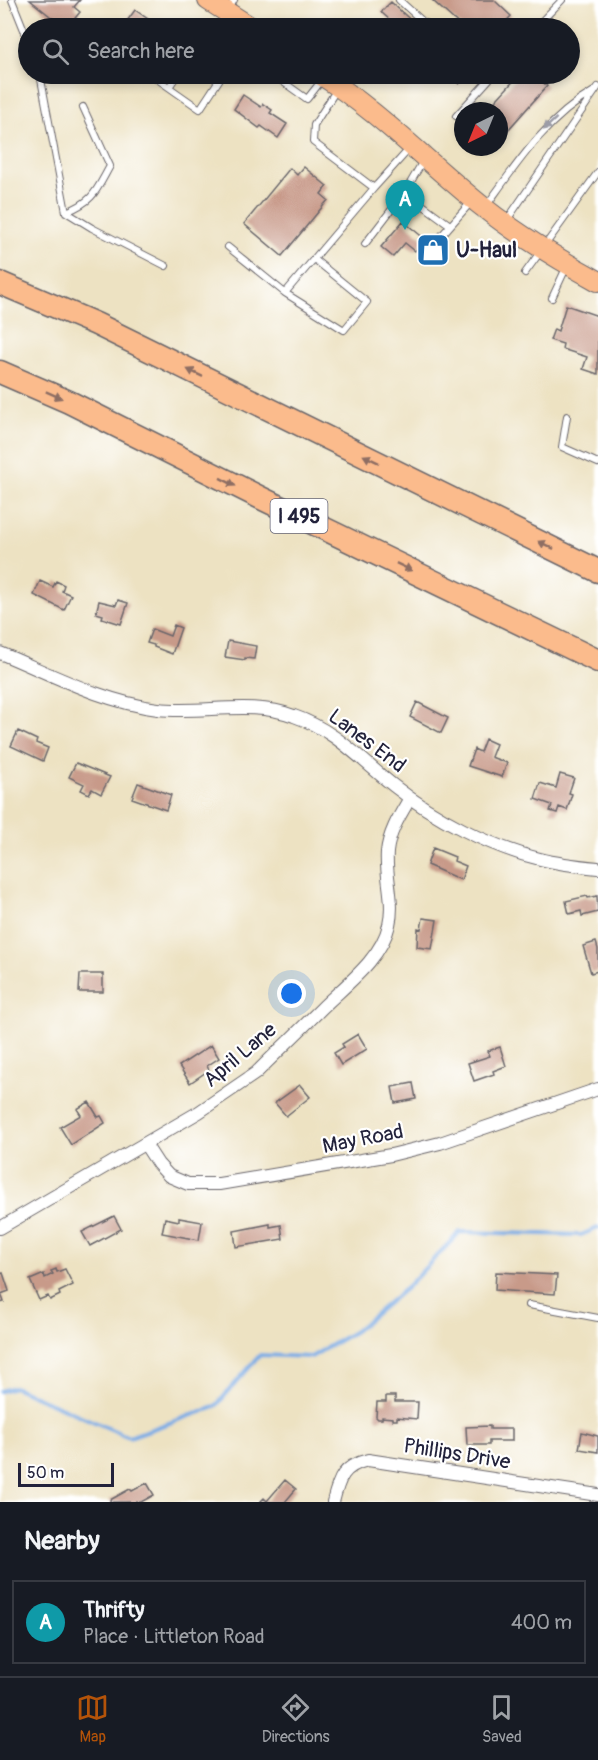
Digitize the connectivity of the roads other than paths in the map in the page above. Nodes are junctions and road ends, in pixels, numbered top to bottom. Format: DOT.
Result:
graph roads {
  1 [pos="12,0"];
  2 [pos="208,0"];
  3 [pos="399,0"];
  4 [pos="562,0"];
  5 [pos="227,14"];
  6 [pos="19,18"];
  7 [pos="419,18"];
  8 [pos="545,18"];
  9 [pos="42,84"];
  10 [pos="165,84"];
  11 [pos="171,84"];
  12 [pos="216,84"];
  13 [pos="286,84"];
  14 [pos="323,84"];
  15 [pos="326,84"];
  16 [pos="334,84"];
  17 [pos="484,84"];
  18 [pos="169,87"];
  19 [pos="597,88"];
  20 [pos="468,102"];
  21 [pos="83,107"];
  22 [pos="419,152"];
  23 [pos="598,172"];
  24 [pos="374,188"];
  25 [pos="405,192"];
  26 [pos="479,203"];
  27 [pos="66,212"];
  28 [pos="505,224"];
  29 [pos="450,225"];
  30 [pos="365,244"];
  31 [pos="228,247"];
  32 [pos="542,250"];
  33 [pos="427,252"];
  34 [pos="314,259"];
  35 [pos="568,265"];
  36 [pos="166,266"];
  37 [pos="525,273"];
  38 [pos="598,281"];
  39 [pos="0,283"];
  40 [pos="285,292"];
  41 [pos="552,298"];
  42 [pos="0,372"];
  43 [pos="567,416"];
  44 [pos="598,463"];
  45 [pos="598,571"];
  46 [pos="0,653"];
  47 [pos="598,662"];
  48 [pos="410,798"];
  49 [pos="598,868"];
  50 [pos="598,1089"];
  51 [pos="145,1144"];
  52 [pos="0,1228"];
  53 [pos="529,1305"];
  54 [pos="598,1318"];
  55 [pos="598,1495"];
  56 [pos="333,1502"];
  1 -- 6 [label="lane"];
  2 -- 5 [label="main road"];
  3 -- 7 [label="lane"];
  4 -- 8 [label="lane"];
  9 -- 27 [label="lane"];
  10 -- 18 [label="lane"];
  11 -- 18 [label="lane"];
  12 -- 18 [label="lane"];
  13 -- 14 [label="lane"];
  15 -- 24 [label="lane"];
  16 -- 22 [label="main road"];
  17 -- 20 [label="lane"];
  19 -- 26 [label="lane, one-way"];
  19 -- 28 [label="lane"];
  21 -- 27 [label="lane"];
  22 -- 24 [label="lane"];
  22 -- 25 [label="lane"];
  22 -- 26 [label="main road"];
  23 -- 32 [label="lane"];
  24 -- 34 [label="lane"];
  25 -- 29 [label="lane"];
  25 -- 30 [label="lane"];
  26 -- 28 [label="main road"];
  26 -- 29 [label="lane"];
  27 -- 36 [label="lane"];
  28 -- 32 [label="main road"];
  29 -- 33 [label="lane"];
  31 -- 40 [label="lane"];
  32 -- 35 [label="main road"];
  32 -- 37 [label="lane"];
  34 -- 40 [label="lane"];
  34 -- 40 [label="lane"];
  35 -- 38 [label="main road"];
  35 -- 41 [label="lane"];
  45 -- 39 [label="highway, one-way"];
  42 -- 47 [label="highway, I 495, one-way"];
  43 -- 44 [label="lane"];
  46 -- 48 [label="street, Lanes End"];
  48 -- 49 [label="street, Lanes End"];
  48 -- 51 [label="street, April Lane"];
  50 -- 51 [label="street, May Road"];
  51 -- 52 [label="street, April Lane"];
  53 -- 54 [label="lane"];
  55 -- 56 [label="street, Phillips Drive"];
}
